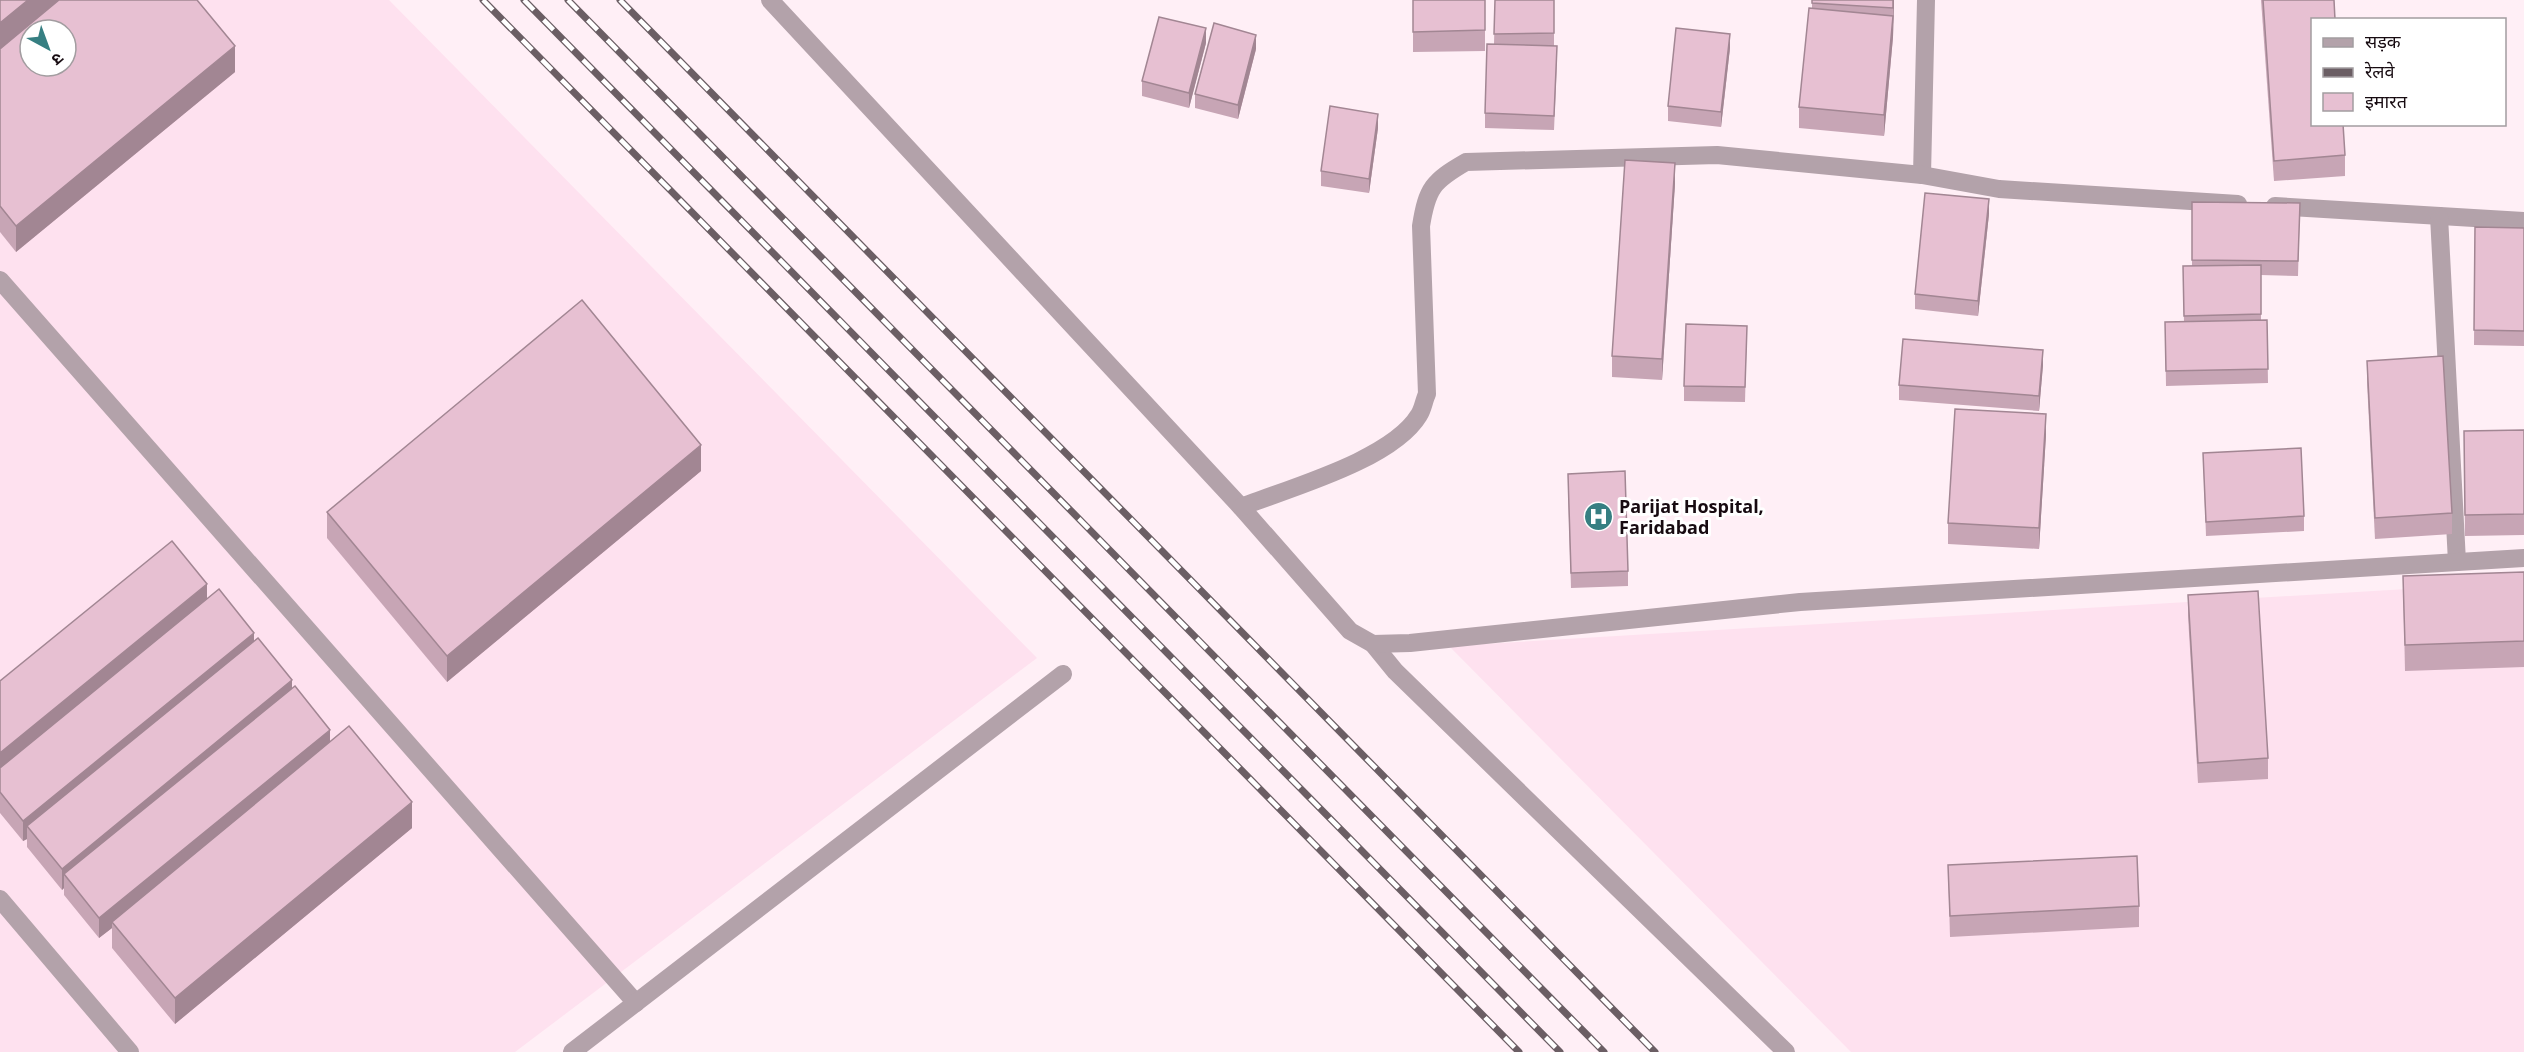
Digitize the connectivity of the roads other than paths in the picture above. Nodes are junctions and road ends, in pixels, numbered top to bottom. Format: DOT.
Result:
graph roads {
  1 [pos="770,0"];
  2 [pos="1926,0"];
  3 [pos="1922,175"];
  4 [pos="2439,216"];
  5 [pos="2524,221"];
  6 [pos="0,280"];
  7 [pos="1241,507"];
  8 [pos="2524,558"];
  9 [pos="2457,562"];
  10 [pos="1373,644"];
  11 [pos="1063,674"];
  12 [pos="0,899"];
  13 [pos="636,1002"];
  14 [pos="130,1052"];
  15 [pos="572,1052"];
  16 [pos="1786,1052"];
  1 -- 7 [label="street"];
  2 -- 3 [label="street"];
  3 -- 4 [label="street"];
  3 -- 7 [label="street"];
  4 -- 5 [label="street"];
  4 -- 9 [label="street"];
  6 -- 13 [label="street"];
  7 -- 10 [label="street"];
  8 -- 9 [label="street"];
  9 -- 10 [label="street"];
  10 -- 16 [label="street"];
  11 -- 13 [label="street"];
  12 -- 14 [label="street"];
  13 -- 15 [label="street"];
}
